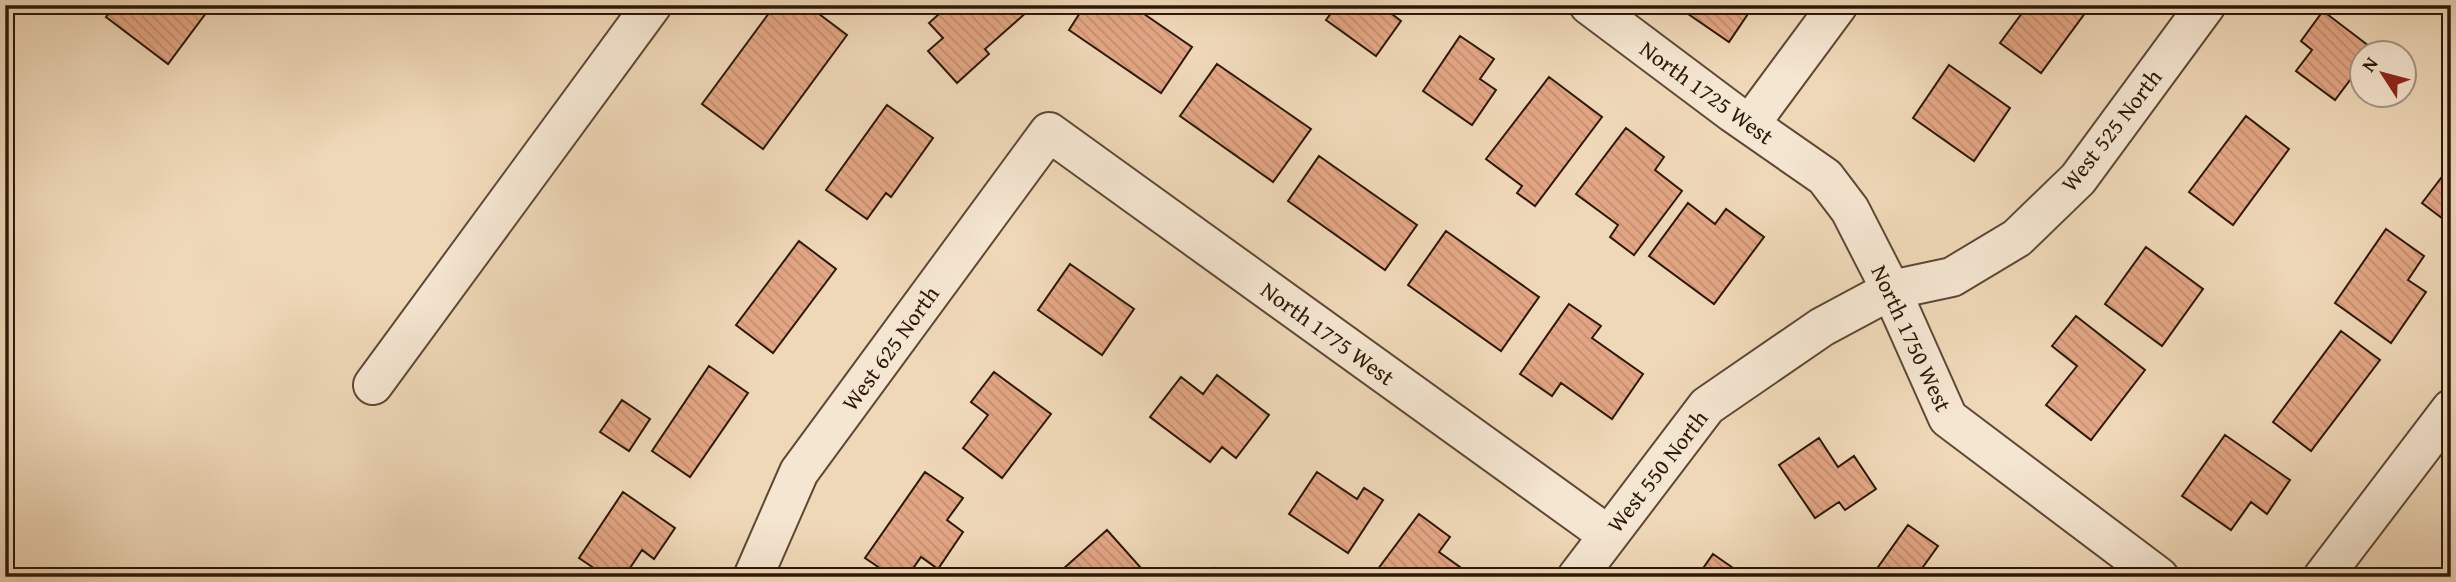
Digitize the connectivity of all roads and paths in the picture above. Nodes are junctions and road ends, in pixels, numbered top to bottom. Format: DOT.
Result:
graph roads {
  1 [pos="652,5"];
  2 [pos="1589,5"];
  3 [pos="1838,5"];
  4 [pos="2206,5"];
  5 [pos="1750,124"];
  6 [pos="1049,132"];
  7 [pos="1825,177"];
  8 [pos="1891,289"];
  9 [pos="373,385"];
  10 [pos="2451,408"];
  11 [pos="1608,535"];
  12 [pos="753,577"];
  13 [pos="1577,577"];
  14 [pos="2159,577"];
  15 [pos="2323,577"];
  1 -- 9 [label="street"];
  2 -- 5 [label="street, North 1725 West"];
  3 -- 5 [label="street"];
  4 -- 8 [label="street, West 525 North"];
  5 -- 7 [label="street, North 1725 West"];
  6 -- 11 [label="street, North 1775 West"];
  6 -- 12 [label="street, West 625 North"];
  7 -- 8 [label="street, North 1750 West"];
  8 -- 11 [label="street, West 550 North"];
  8 -- 14 [label="street, North 1750 West"];
  10 -- 15 [label="street"];
  11 -- 13 [label="street, West 550 North"];
}
